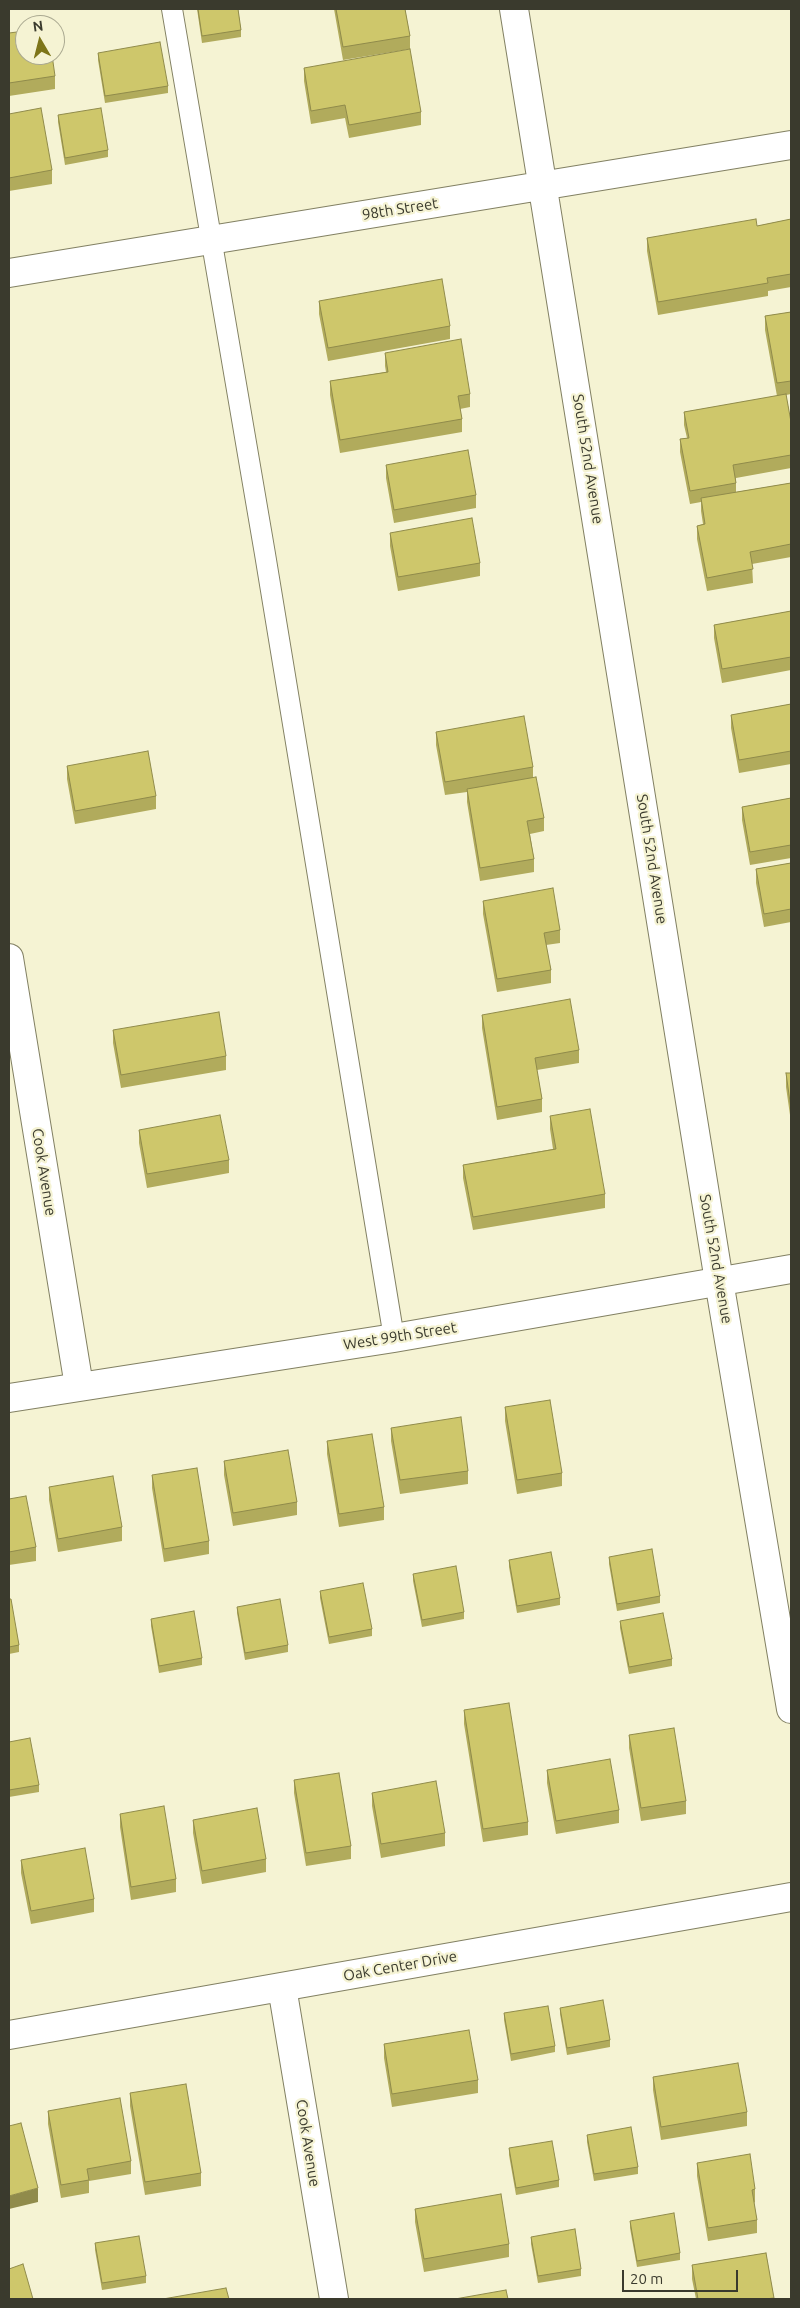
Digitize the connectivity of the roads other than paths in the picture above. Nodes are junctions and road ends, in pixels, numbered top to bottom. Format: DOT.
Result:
graph roads {
  1 [pos="172,9"];
  2 [pos="514,9"];
  3 [pos="791,145"];
  4 [pos="544,185"];
  5 [pos="211,240"];
  6 [pos="9,273"];
  7 [pos="9,958"];
  8 [pos="791,1269"];
  9 [pos="719,1281"];
  10 [pos="394,1338"];
  11 [pos="79,1386"];
  12 [pos="9,1398"];
  13 [pos="791,1709"];
  14 [pos="791,1897"];
  15 [pos="282,1987"];
  16 [pos="9,2035"];
  17 [pos="334,2299"];
  1 -- 5 [label="lane"];
  2 -- 4 [label="street, South 52nd Avenue"];
  3 -- 4 [label="street, 98th Street"];
  4 -- 5 [label="street, 98th Street"];
  4 -- 9 [label="street, South 52nd Avenue"];
  5 -- 6 [label="street, 98th Street"];
  5 -- 10 [label="lane"];
  7 -- 11 [label="street, Cook Avenue"];
  8 -- 9 [label="street, West 99th Street"];
  9 -- 10 [label="street, West 99th Street"];
  9 -- 13 [label="street, South 52nd Avenue"];
  10 -- 11 [label="street, West 99th Street"];
  11 -- 12 [label="street, West 99th Street"];
  14 -- 15 [label="street, Oak Center Drive"];
  15 -- 16 [label="street, Oak Center Drive"];
  15 -- 17 [label="street, Cook Avenue"];
}
